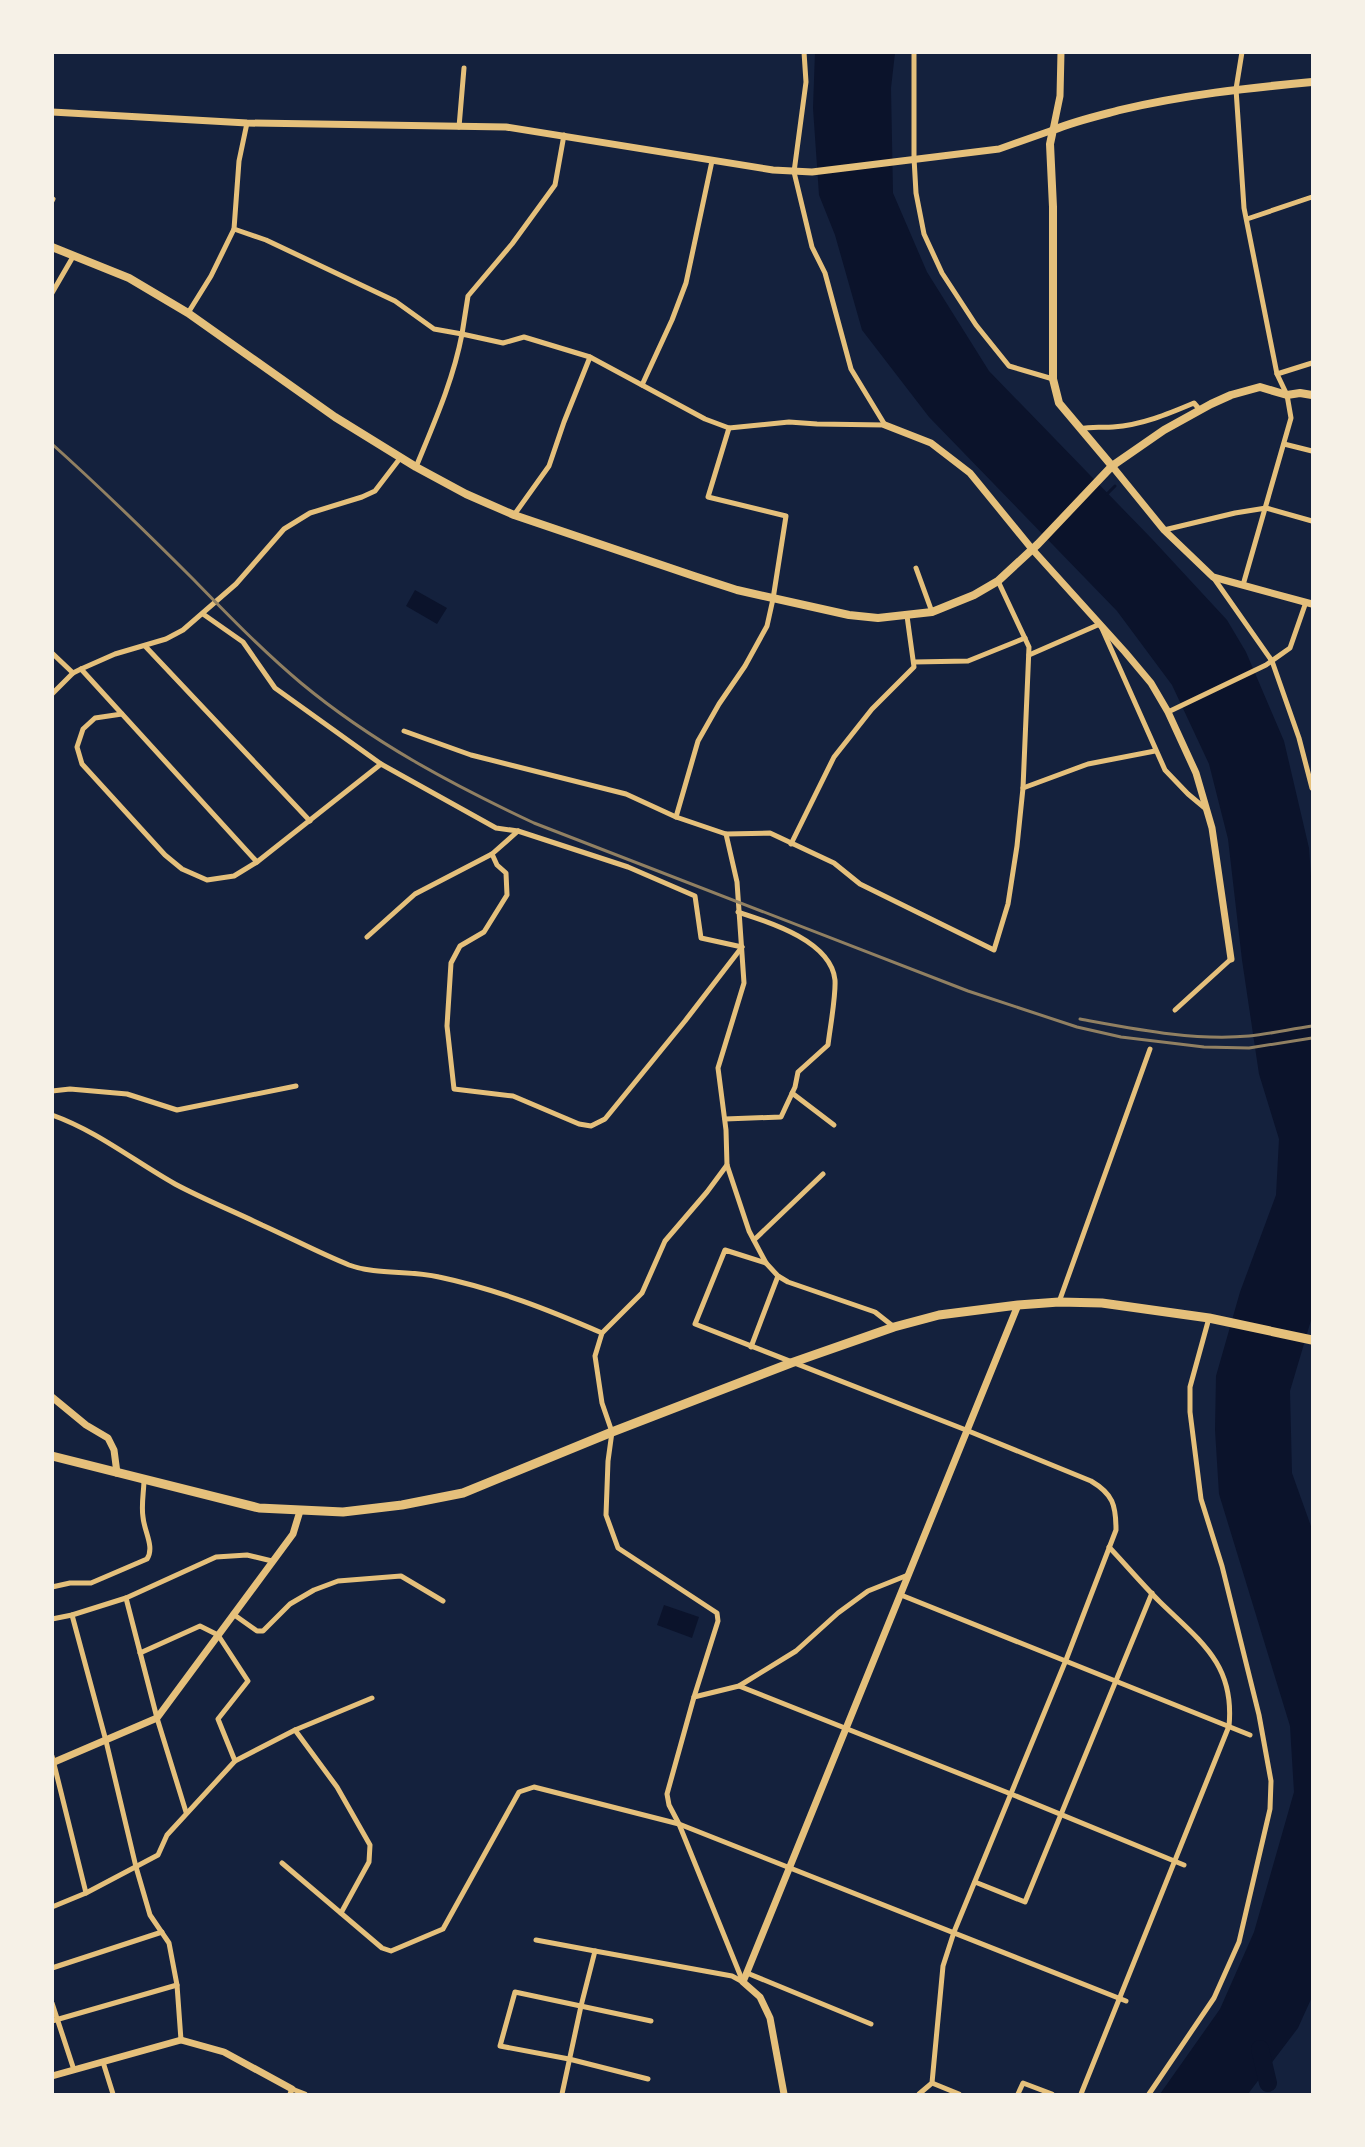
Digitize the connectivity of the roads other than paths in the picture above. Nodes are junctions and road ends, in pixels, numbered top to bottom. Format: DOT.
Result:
graph roads {
  1 [pos="804,52"];
  2 [pos="914,52"];
  3 [pos="1061,52"];
  4 [pos="1242,52"];
  5 [pos="464,68"];
  6 [pos="1312,82"];
  7 [pos="1236,89"];
  8 [pos="52,112"];
  9 [pos="247,123"];
  10 [pos="459,127"];
  11 [pos="1053,130"];
  12 [pos="564,135"];
  13 [pos="914,158"];
  14 [pos="712,160"];
  15 [pos="794,172"];
  16 [pos="1312,197"];
  17 [pos="1246,219"];
  18 [pos="234,229"];
  19 [pos="52,247"];
  20 [pos="74,255"];
  21 [pos="52,293"];
  22 [pos="189,313"];
  23 [pos="462,334"];
  24 [pos="590,357"];
  25 [pos="1312,363"];
  26 [pos="1278,374"];
  27 [pos="1053,379"];
  28 [pos="642,385"];
  29 [pos="1287,395"];
  30 [pos="1312,395"];
  31 [pos="1200,410"];
  32 [pos="885,425"];
  33 [pos="729,428"];
  34 [pos="1080,429"];
  35 [pos="1284,444"];
  36 [pos="1312,451"];
  37 [pos="401,457"];
  38 [pos="1112,465"];
  39 [pos="416,466"];
  40 [pos="1266,508"];
  41 [pos="514,515"];
  42 [pos="1312,521"];
  43 [pos="1164,530"];
  44 [pos="1035,547"];
  45 [pos="916,568"];
  46 [pos="1213,577"];
  47 [pos="998,581"];
  48 [pos="1243,585"];
  49 [pos="773,599"];
  50 [pos="1309,603"];
  51 [pos="932,612"];
  52 [pos="203,614"];
  53 [pos="907,616"];
  54 [pos="1100,624"];
  55 [pos="1025,638"];
  56 [pos="145,646"];
  57 [pos="52,653"];
  58 [pos="1029,655"];
  59 [pos="1272,661"];
  60 [pos="914,662"];
  61 [pos="81,669"];
  62 [pos="73,673"];
  63 [pos="52,694"];
  64 [pos="1171,711"];
  65 [pos="122,714"];
  66 [pos="404,731"];
  67 [pos="1155,751"];
  68 [pos="381,764"];
  69 [pos="1023,788"];
  70 [pos="1312,788"];
  71 [pos="1206,810"];
  72 [pos="676,817"];
  73 [pos="310,821"];
  74 [pos="518,831"];
  75 [pos="726,834"];
  76 [pos="791,844"];
  77 [pos="492,854"];
  78 [pos="257,862"];
  79 [pos="738,912"];
  80 [pos="367,937"];
  81 [pos="742,947"];
  82 [pos="1231,959"];
  83 [pos="1175,1010"];
  84 [pos="1150,1049"];
  85 [pos="296,1086"];
  86 [pos="52,1090"];
  87 [pos="792,1093"];
  88 [pos="52,1115"];
  89 [pos="724,1119"];
  90 [pos="834,1125"];
  91 [pos="727,1165"];
  92 [pos="823,1174"];
  93 [pos="754,1240"];
  94 [pos="766,1263"];
  95 [pos="778,1276"];
  96 [pos="1059,1302"];
  97 [pos="1018,1305"];
  98 [pos="1210,1318"];
  99 [pos="894,1326"];
  100 [pos="602,1333"];
  101 [pos="1312,1340"];
  102 [pos="751,1347"];
  103 [pos="792,1363"];
  104 [pos="52,1397"];
  105 [pos="966,1430"];
  106 [pos="612,1432"];
  107 [pos="52,1456"];
  108 [pos="117,1473"];
  109 [pos="144,1479"];
  110 [pos="300,1511"];
  111 [pos="1109,1547"];
  112 [pos="272,1562"];
  113 [pos="908,1575"];
  114 [pos="52,1587"];
  115 [pos="1152,1593"];
  116 [pos="901,1595"];
  117 [pos="126,1598"];
  118 [pos="443,1601"];
  119 [pos="233,1614"];
  120 [pos="72,1615"];
  121 [pos="52,1618"];
  122 [pos="218,1635"];
  123 [pos="140,1653"];
  124 [pos="1066,1660"];
  125 [pos="1117,1680"];
  126 [pos="739,1686"];
  127 [pos="372,1698"];
  128 [pos="694,1698"];
  129 [pos="157,1718"];
  130 [pos="1229,1726"];
  131 [pos="295,1730"];
  132 [pos="846,1730"];
  133 [pos="1250,1735"];
  134 [pos="106,1742"];
  135 [pos="53,1761"];
  136 [pos="235,1761"];
  137 [pos="1011,1794"];
  138 [pos="186,1812"];
  139 [pos="1062,1815"];
  140 [pos="679,1824"];
  141 [pos="1175,1861"];
  142 [pos="282,1863"];
  143 [pos="1184,1865"];
  144 [pos="136,1867"];
  145 [pos="790,1868"];
  146 [pos="975,1882"];
  147 [pos="86,1893"];
  148 [pos="52,1907"];
  149 [pos="341,1914"];
  150 [pos="162,1932"];
  151 [pos="954,1932"];
  152 [pos="536,1940"];
  153 [pos="595,1952"];
  154 [pos="52,1968"];
  155 [pos="747,1973"];
  156 [pos="743,1982"];
  157 [pos="177,1985"];
  158 [pos="1119,1999"];
  159 [pos="1126,2001"];
  160 [pos="52,2003"];
  161 [pos="581,2007"];
  162 [pos="55,2020"];
  163 [pos="651,2021"];
  164 [pos="872,2024"];
  165 [pos="181,2040"];
  166 [pos="569,2060"];
  167 [pos="104,2062"];
  168 [pos="74,2070"];
  169 [pos="52,2076"];
  170 [pos="648,2079"];
  171 [pos="932,2084"];
  172 [pos="291,2092"];
  173 [pos="113,2094"];
  174 [pos="305,2094"];
  175 [pos="562,2094"];
  176 [pos="784,2094"];
  177 [pos="919,2094"];
  178 [pos="959,2094"];
  179 [pos="1018,2094"];
  180 [pos="1052,2094"];
  181 [pos="1081,2094"];
  182 [pos="1149,2094"];
  1 -- 15 [label="street"];
  2 -- 13 [label="street"];
  3 -- 11 [label="street"];
  4 -- 7 [label="street"];
  5 -- 10 [label="street"];
  6 -- 7 [label="main road"];
  7 -- 11 [label="main road"];
  7 -- 17 [label="street"];
  8 -- 9 [label="street"];
  9 -- 10 [label="street"];
  9 -- 18 [label="street"];
  10 -- 12 [label="street"];
  11 -- 13 [label="street"];
  11 -- 27 [label="main road"];
  12 -- 14 [label="street"];
  12 -- 23 [label="street"];
  13 -- 15 [label="street"];
  13 -- 27 [label="street"];
  14 -- 15 [label="street"];
  14 -- 28 [label="street"];
  15 -- 32 [label="street"];
  16 -- 17 [label="street"];
  17 -- 26 [label="street"];
  18 -- 22 [label="street"];
  18 -- 23 [label="street"];
  19 -- 20 [label="main road"];
  20 -- 21 [label="street"];
  20 -- 22 [label="main road"];
  22 -- 37 [label="main road"];
  23 -- 24 [label="street"];
  23 -- 39 [label="street"];
  24 -- 28 [label="street"];
  24 -- 41 [label="street"];
  25 -- 26 [label="street"];
  26 -- 29 [label="street"];
  27 -- 34 [label="main road"];
  28 -- 33 [label="street"];
  29 -- 30 [label="main road"];
  29 -- 31 [label="main road"];
  29 -- 35 [label="street"];
  31 -- 34 [label="street"];
  31 -- 38 [label="main road"];
  32 -- 33 [label="street"];
  32 -- 44 [label="street"];
  33 -- 49 [label="street"];
  34 -- 38 [label="main road"];
  35 -- 36 [label="street"];
  35 -- 40 [label="street"];
  37 -- 39 [label="main road"];
  37 -- 52 [label="street"];
  38 -- 43 [label="street"];
  38 -- 44 [label="main road"];
  39 -- 41 [label="main road"];
  40 -- 42 [label="street"];
  40 -- 43 [label="street"];
  40 -- 48 [label="street"];
  41 -- 49 [label="main road"];
  43 -- 46 [label="street"];
  44 -- 47 [label="main road"];
  44 -- 54 [label="street"];
  45 -- 51 [label="street"];
  46 -- 48 [label="street"];
  46 -- 59 [label="street"];
  47 -- 51 [label="main road"];
  47 -- 55 [label="street"];
  48 -- 50 [label="street"];
  49 -- 53 [label="main road"];
  49 -- 72 [label="street"];
  50 -- 59 [label="street"];
  51 -- 53 [label="main road"];
  52 -- 56 [label="street"];
  52 -- 68 [label="street"];
  53 -- 60 [label="street"];
  54 -- 58 [label="street"];
  54 -- 64 [label="street"];
  54 -- 67 [label="street"];
  55 -- 58 [label="street"];
  55 -- 60 [label="street"];
  56 -- 61 [label="street"];
  56 -- 73 [label="street"];
  57 -- 62 [label="street"];
  58 -- 69 [label="street"];
  59 -- 64 [label="street"];
  59 -- 70 [label="street"];
  60 -- 76 [label="street"];
  61 -- 62 [label="street"];
  61 -- 65 [label="street"];
  62 -- 63 [label="street"];
  64 -- 71 [label="street"];
  65 -- 78 [label="street"];
  65 -- 78 [label="street"];
  66 -- 72 [label="street"];
  67 -- 69 [label="street"];
  67 -- 71 [label="street"];
  68 -- 73 [label="street"];
  68 -- 74 [label="street"];
  69 -- 76 [label="street"];
  71 -- 82 [label="street"];
  72 -- 75 [label="street"];
  73 -- 78 [label="street"];
  74 -- 77 [label="street"];
  74 -- 81 [label="street"];
  75 -- 76 [label="street"];
  75 -- 79 [label="street"];
  77 -- 80 [label="street"];
  77 -- 81 [label="street"];
  79 -- 81 [label="street"];
  79 -- 87 [label="street"];
  81 -- 89 [label="street"];
  82 -- 83 [label="street"];
  84 -- 96 [label="street"];
  85 -- 86 [label="street"];
  87 -- 89 [label="street"];
  87 -- 90 [label="street"];
  88 -- 100 [label="street"];
  89 -- 91 [label="street"];
  91 -- 93 [label="street"];
  91 -- 100 [label="street"];
  92 -- 93 [label="street"];
  93 -- 94 [label="street"];
  94 -- 95 [label="street"];
  94 -- 102 [label="street"];
  95 -- 99 [label="street"];
  95 -- 102 [label="street"];
  96 -- 97 [label="highway"];
  96 -- 98 [label="highway"];
  97 -- 99 [label="highway"];
  97 -- 105 [label="street"];
  98 -- 101 [label="highway"];
  98 -- 182 [label="street"];
  99 -- 103 [label="highway"];
  100 -- 106 [label="street"];
  102 -- 103 [label="street"];
  103 -- 105 [label="street"];
  103 -- 106 [label="highway"];
  104 -- 108 [label="street"];
  105 -- 111 [label="street"];
  105 -- 113 [label="street"];
  106 -- 110 [label="highway"];
  106 -- 128 [label="street"];
  107 -- 108 [label="highway"];
  108 -- 109 [label="highway"];
  109 -- 110 [label="highway"];
  109 -- 114 [label="street"];
  110 -- 112 [label="street"];
  111 -- 115 [label="street"];
  111 -- 124 [label="street"];
  112 -- 117 [label="street"];
  112 -- 119 [label="street"];
  113 -- 116 [label="street"];
  113 -- 126 [label="street"];
  115 -- 125 [label="street"];
  115 -- 130 [label="street"];
  116 -- 124 [label="street"];
  116 -- 132 [label="street"];
  117 -- 120 [label="street"];
  117 -- 123 [label="street"];
  118 -- 119 [label="street"];
  119 -- 122 [label="street"];
  120 -- 121 [label="street"];
  120 -- 134 [label="street"];
  122 -- 123 [label="street"];
  122 -- 129 [label="street"];
  122 -- 136 [label="street"];
  123 -- 129 [label="street"];
  124 -- 125 [label="street"];
  124 -- 137 [label="street"];
  125 -- 130 [label="street"];
  125 -- 139 [label="street"];
  126 -- 128 [label="street"];
  126 -- 132 [label="street"];
  127 -- 131 [label="street"];
  128 -- 140 [label="street"];
  129 -- 134 [label="street"];
  129 -- 138 [label="street"];
  130 -- 133 [label="street"];
  130 -- 141 [label="street"];
  131 -- 136 [label="street"];
  131 -- 149 [label="street"];
  132 -- 137 [label="street"];
  132 -- 145 [label="street"];
  134 -- 135 [label="street"];
  134 -- 144 [label="street"];
  135 -- 147 [label="street"];
  136 -- 138 [label="street"];
  137 -- 139 [label="street"];
  137 -- 146 [label="street"];
  138 -- 144 [label="street"];
  139 -- 141 [label="street"];
  139 -- 146 [label="street"];
  140 -- 145 [label="street"];
  140 -- 149 [label="street"];
  140 -- 156 [label="street"];
  141 -- 143 [label="street"];
  141 -- 158 [label="street"];
  142 -- 149 [label="street"];
  144 -- 147 [label="street"];
  144 -- 150 [label="street"];
  145 -- 151 [label="street"];
  145 -- 155 [label="street"];
  146 -- 151 [label="street"];
  147 -- 148 [label="street"];
  150 -- 154 [label="street"];
  150 -- 157 [label="street"];
  151 -- 158 [label="street"];
  151 -- 171 [label="street"];
  152 -- 153 [label="street"];
  153 -- 156 [label="street"];
  153 -- 161 [label="street"];
  155 -- 156 [label="street"];
  155 -- 164 [label="street"];
  156 -- 176 [label="street"];
  157 -- 162 [label="street"];
  157 -- 165 [label="street"];
  158 -- 159 [label="street"];
  158 -- 181 [label="street"];
  160 -- 162 [label="street"];
  161 -- 163 [label="street"];
  161 -- 166 [label="street"];
  161 -- 166 [label="street"];
  162 -- 168 [label="street"];
  165 -- 167 [label="street"];
  165 -- 172 [label="street"];
  166 -- 170 [label="street"];
  166 -- 175 [label="street"];
  167 -- 168 [label="street"];
  167 -- 173 [label="street"];
  168 -- 169 [label="street"];
  171 -- 177 [label="street"];
  171 -- 178 [label="street"];
  172 -- 174 [label="street"];
  179 -- 180 [label="street"];
}
